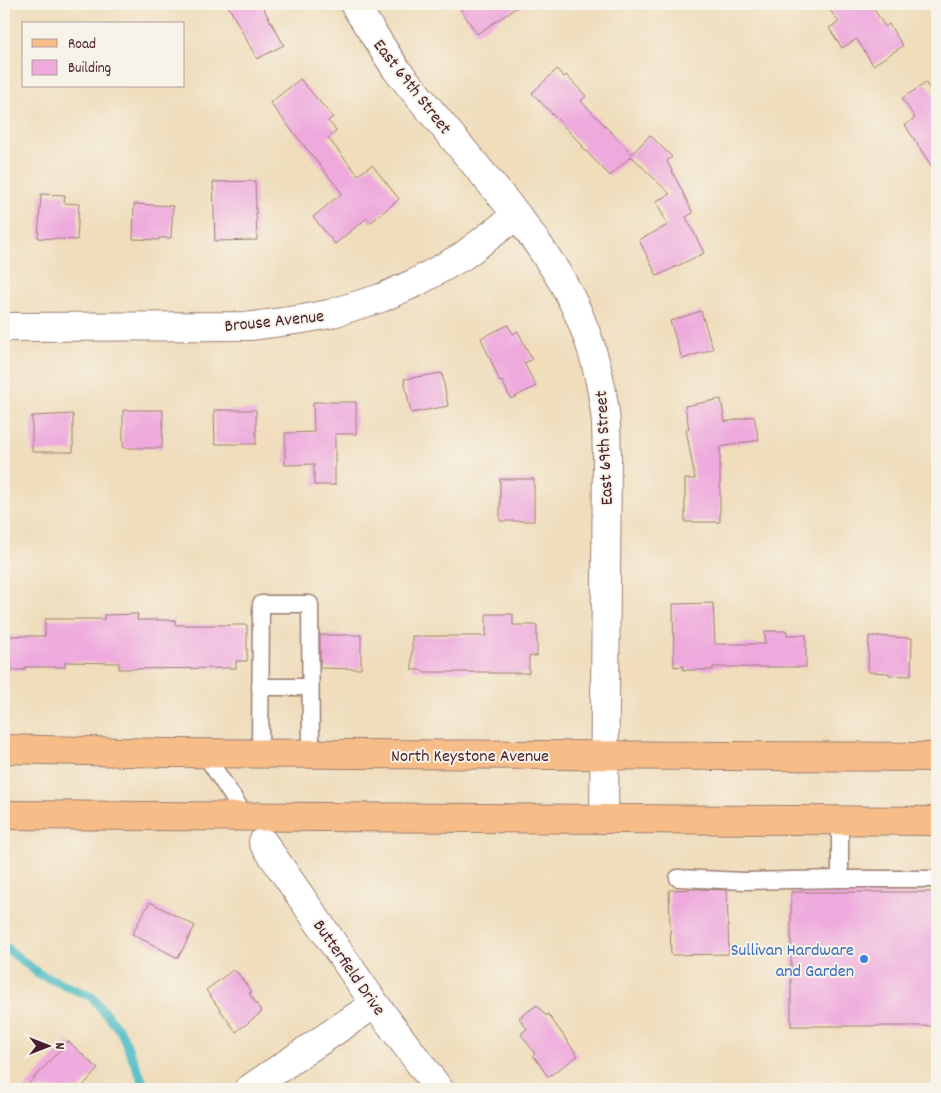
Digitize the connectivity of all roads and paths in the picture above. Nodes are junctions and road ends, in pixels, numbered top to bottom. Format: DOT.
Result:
graph roads {
  1 [pos="354,4"];
  2 [pos="517,215"];
  3 [pos="4,327"];
  4 [pos="260,687"];
  5 [pos="310,687"];
  6 [pos="4,749"];
  7 [pos="204,753"];
  8 [pos="260,754"];
  9 [pos="311,754"];
  10 [pos="605,756"];
  11 [pos="937,757"];
  12 [pos="4,815"];
  13 [pos="245,817"];
  14 [pos="604,819"];
  15 [pos="840,820"];
  16 [pos="937,821"];
  17 [pos="263,842"];
  18 [pos="678,878"];
  19 [pos="840,878"];
  20 [pos="937,879"];
  21 [pos="375,1004"];
  22 [pos="249,1089"];
  23 [pos="439,1089"];
  1 -- 2 [label="street, East 69th Street"];
  2 -- 3 [label="street, Brouse Avenue"];
  2 -- 10 [label="street, East 69th Street"];
  4 -- 5 [label="lane"];
  4 -- 5 [label="lane"];
  4 -- 8 [label="lane"];
  5 -- 9 [label="lane"];
  6 -- 7 [label="main road, North Keystone Avenue"];
  7 -- 8 [label="main road, North Keystone Avenue"];
  7 -- 13 [label="lane"];
  8 -- 9 [label="main road, North Keystone Avenue"];
  9 -- 10 [label="main road, North Keystone Avenue"];
  10 -- 11 [label="main road, North Keystone Avenue"];
  10 -- 14 [label="street, East 69th Street"];
  12 -- 13 [label="main road"];
  13 -- 14 [label="main road"];
  13 -- 17 [label="lane"];
  14 -- 15 [label="main road"];
  15 -- 16 [label="main road"];
  15 -- 19 [label="lane"];
  17 -- 21 [label="street, Butterfield Drive"];
  18 -- 19 [label="lane"];
  19 -- 20 [label="lane"];
  21 -- 22 [label="street"];
  21 -- 23 [label="street, Butterfield Drive"];
}
